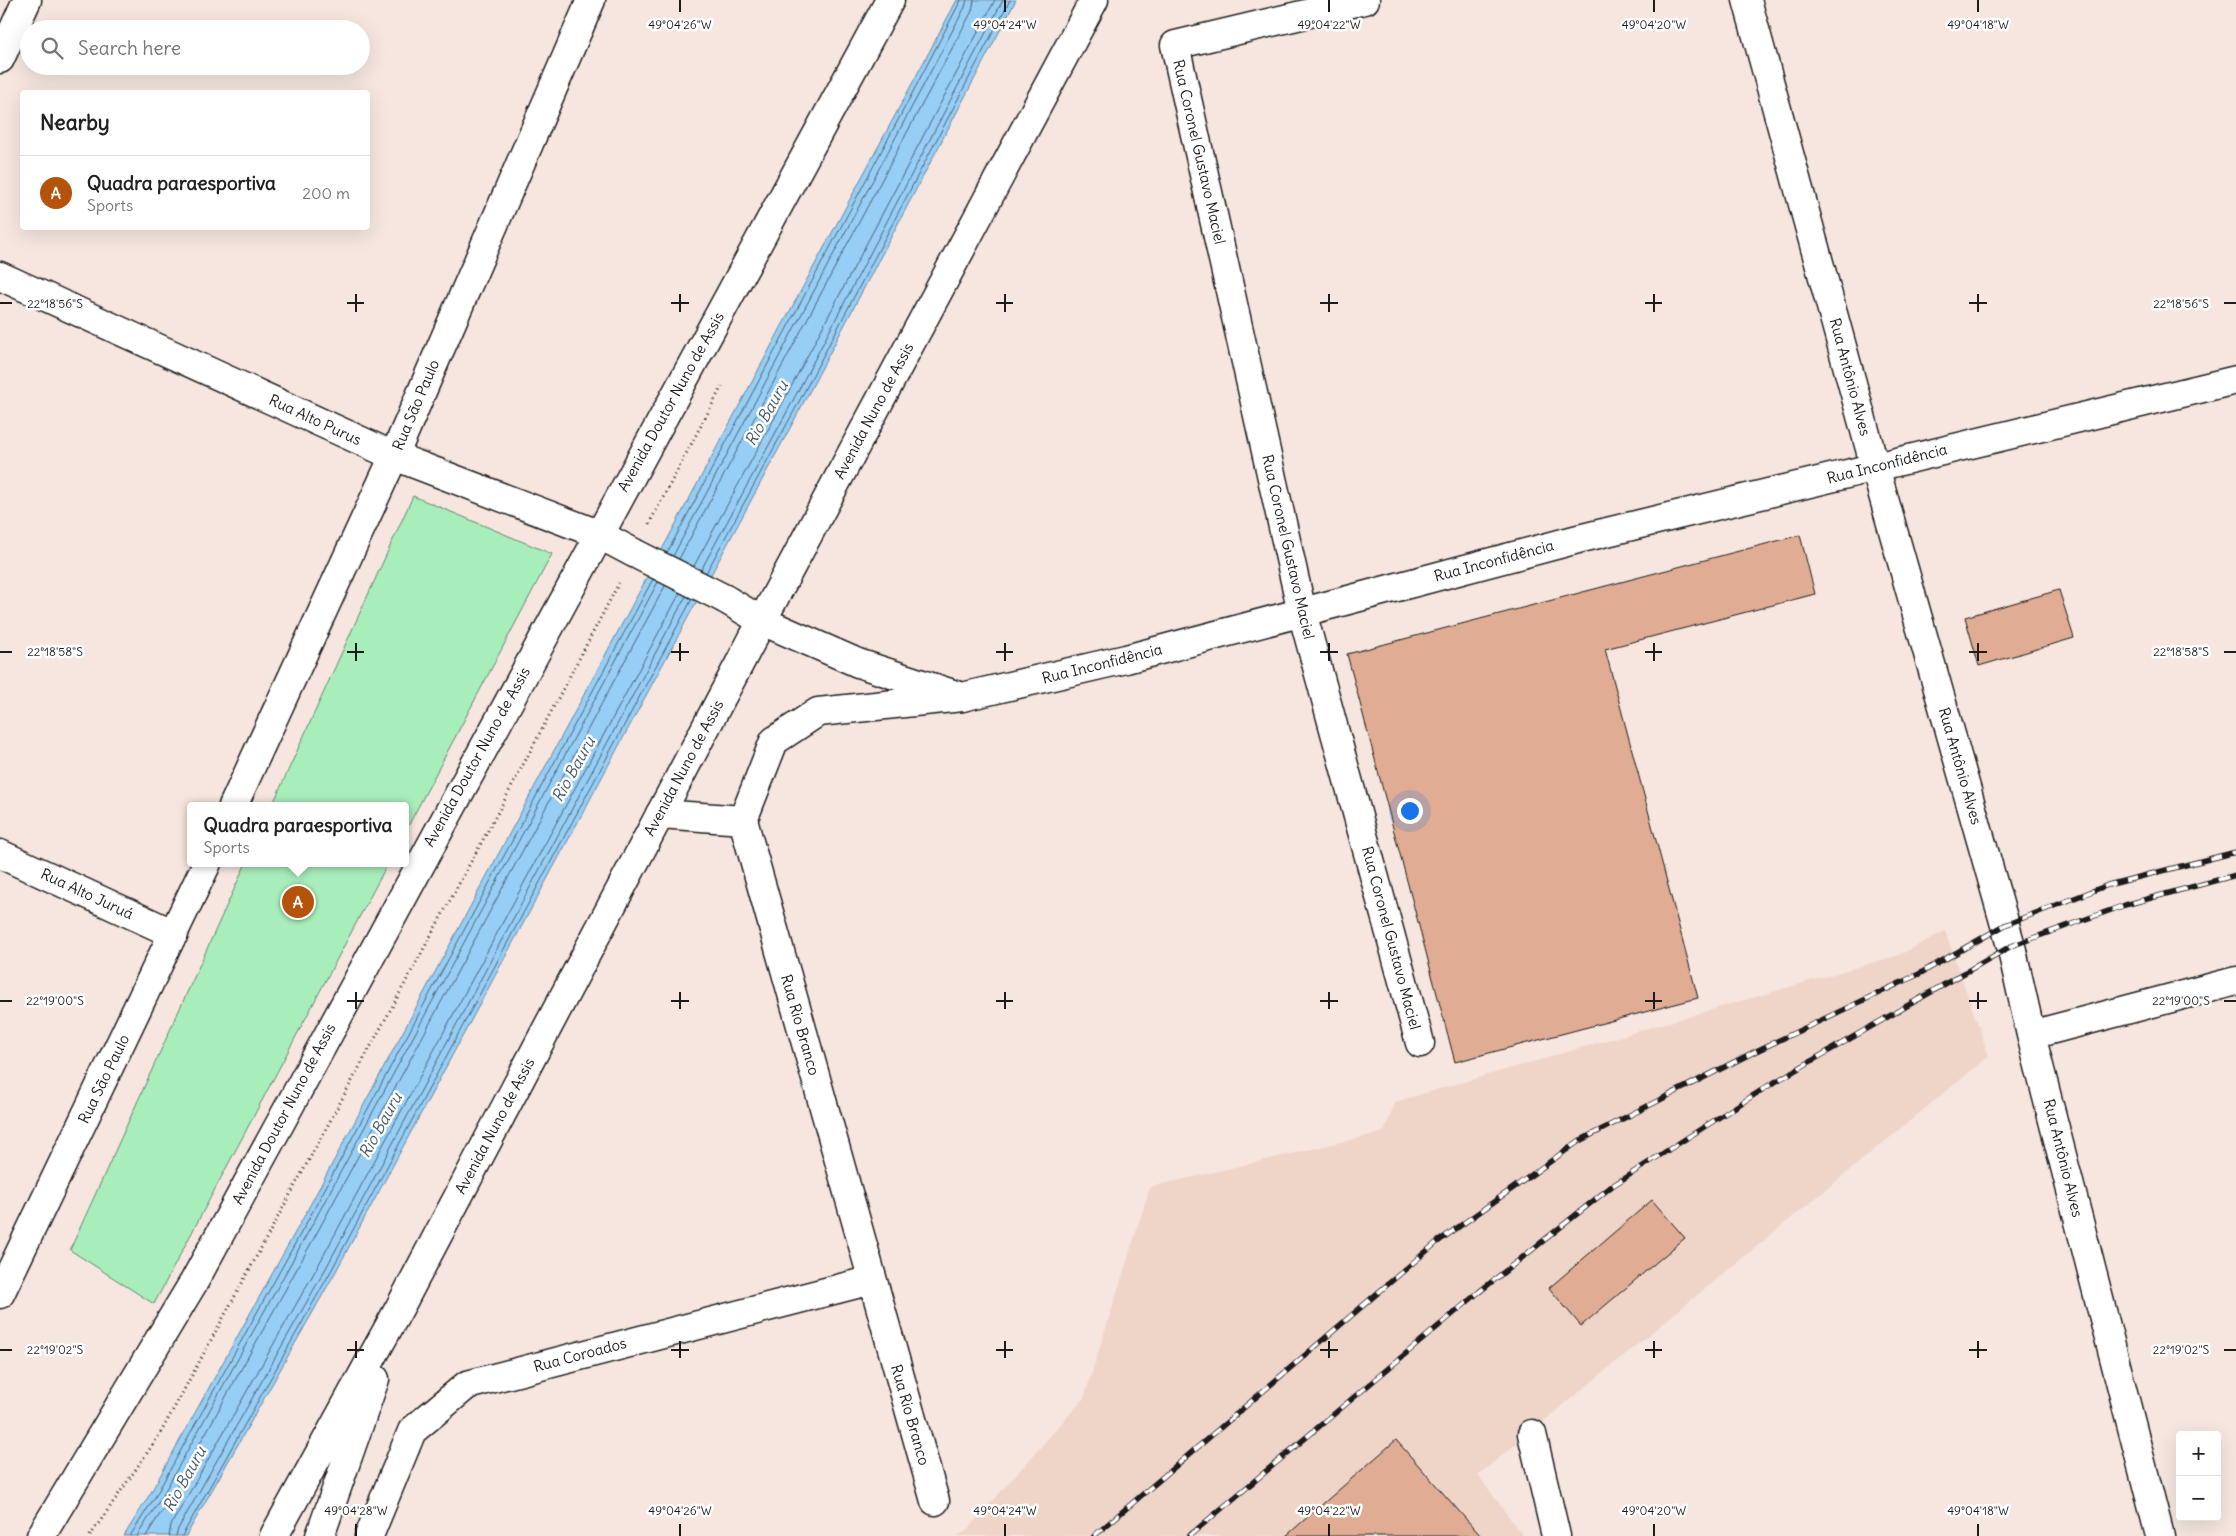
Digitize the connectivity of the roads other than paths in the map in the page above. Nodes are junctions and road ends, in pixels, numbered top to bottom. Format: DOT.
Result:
graph roads {
  1 [pos="591,0"];
  2 [pos="890,0"];
  3 [pos="1094,0"];
  4 [pos="1365,0"];
  5 [pos="1747,0"];
  6 [pos="24,1"];
  7 [pos="0,59"];
  8 [pos="0,276"];
  9 [pos="2236,380"];
  10 [pos="394,456"];
  11 [pos="1875,467"];
  12 [pos="598,534"];
  13 [pos="1302,612"];
  14 [pos="762,620"];
  15 [pos="962,697"];
  16 [pos="235,802"];
  17 [pos="660,814"];
  18 [pos="742,820"];
  19 [pos="0,854"];
  20 [pos="205,867"];
  21 [pos="174,934"];
  22 [pos="2236,980"];
  23 [pos="2031,1036"];
  24 [pos="1420,1043"];
  25 [pos="872,1280"];
  26 [pos="0,1294"];
  27 [pos="401,1305"];
  28 [pos="1532,1434"];
  29 [pos="935,1501"];
  30 [pos="41,1536"];
  31 [pos="274,1536"];
  32 [pos="320,1536"];
  33 [pos="369,1536"];
  34 [pos="1556,1536"];
  35 [pos="2160,1536"];
  1 -- 10 [label="street, Rua São Paulo"];
  2 -- 12 [label="street, Avenida Doutor Nuno de Assis"];
  3 -- 14 [label="street, Avenida Nuno de Assis"];
  4 -- 13 [label="street, Rua Coronel Gustavo Maciel"];
  5 -- 11 [label="street, Rua Antônio Alves"];
  6 -- 7 [label="street"];
  8 -- 10 [label="street, Rua Alto Purus"];
  9 -- 11 [label="street, Rua Inconfidência"];
  10 -- 12 [label="street, Rua Alto Purus"];
  10 -- 16 [label="street, Rua São Paulo"];
  11 -- 13 [label="street, Rua Inconfidência"];
  11 -- 23 [label="street, Rua Antônio Alves"];
  12 -- 14 [label="street, Rua Alto Purus, bridge"];
  12 -- 30 [label="street, Avenida Doutor Nuno de Assis"];
  13 -- 15 [label="street, Rua Inconfidência"];
  13 -- 24 [label="street, Rua Coronel Gustavo Maciel"];
  14 -- 15 [label="street"];
  14 -- 17 [label="street, Avenida Nuno de Assis"];
  15 -- 18 [label="street"];
  17 -- 18 [label="street"];
  17 -- 27 [label="street, Avenida Nuno de Assis"];
  18 -- 25 [label="street, Rua Rio Branco"];
  19 -- 21 [label="street, Rua Alto Juruá"];
  20 -- 21 [label="street, Rua São Paulo"];
  21 -- 26 [label="street, Rua São Paulo"];
  22 -- 23 [label="street"];
  23 -- 35 [label="street, Rua Antônio Alves"];
  25 -- 29 [label="street, Rua Rio Branco"];
  25 -- 33 [label="street, Rua Coroados"];
  27 -- 31 [label="street, Avenida Nuno de Assis"];
  27 -- 32 [label="street"];
  28 -- 34 [label="street"];
}
